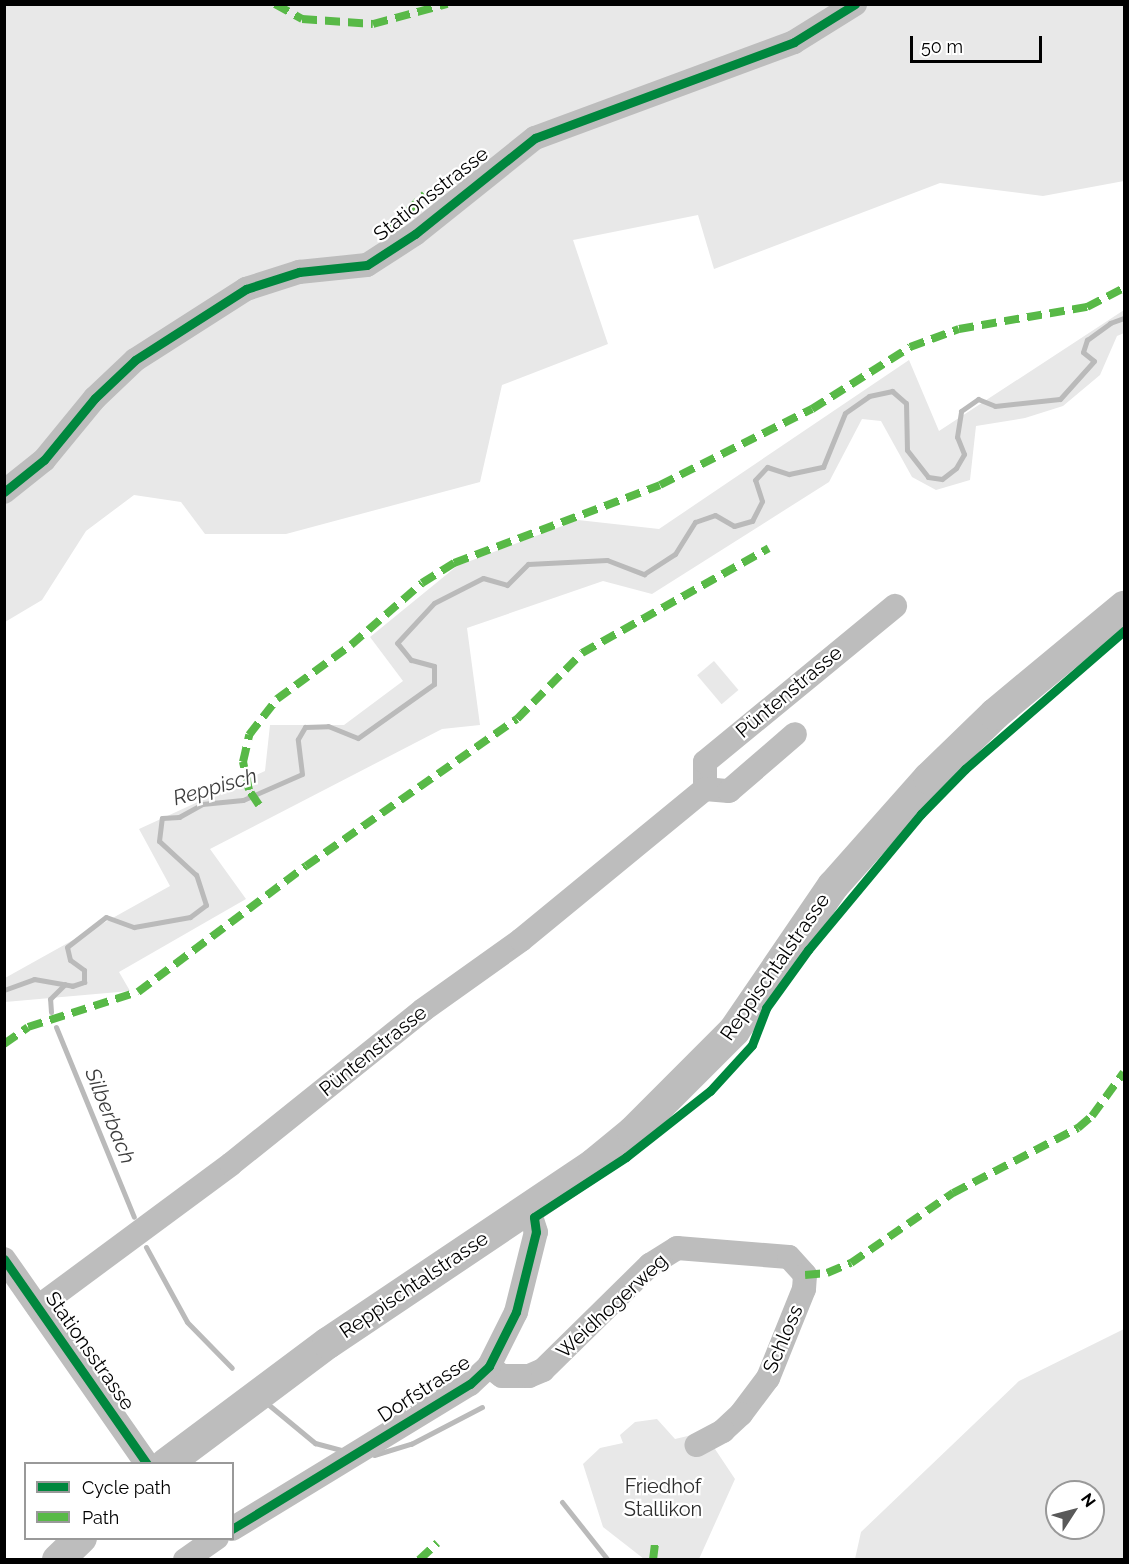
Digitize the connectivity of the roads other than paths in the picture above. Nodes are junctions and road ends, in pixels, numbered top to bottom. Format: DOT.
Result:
graph roads {
  1 [pos="855,4"];
  2 [pos="4,492"];
  3 [pos="895,606"];
  4 [pos="1125,607"];
  5 [pos="795,734"];
  6 [pos="705,789"];
  7 [pos="528,1208"];
  8 [pos="4,1259"];
  9 [pos="805,1275"];
  10 [pos="38,1307"];
  11 [pos="489,1366"];
  12 [pos="697,1445"];
  13 [pos="146,1462"];
  14 [pos="169,1462"];
  15 [pos="234,1528"];
  16 [pos="80,1540"];
  17 [pos="215,1540"];
  18 [pos="58,1560"];
  19 [pos="185,1560"];
  1 -- 2 [label="street, Stationsstrasse"];
  3 -- 6 [label="street, Püntenstrasse"];
  4 -- 7 [label="main road, Reppischtalstrasse"];
  5 -- 6 [label="street, Püntenstrasse"];
  6 -- 10 [label="street, Püntenstrasse"];
  7 -- 11 [label="street, Dorfstrasse"];
  7 -- 14 [label="main road, Reppischtalstrasse"];
  8 -- 10 [label="street, Stationsstrasse"];
  9 -- 11 [label="street, Weidhogerweg"];
  9 -- 12 [label="street, Schloss"];
  10 -- 13 [label="street, Stationsstrasse"];
  11 -- 15 [label="street, Dorfstrasse"];
  16 -- 18 [label="main road"];
  17 -- 19 [label="street"];
}
